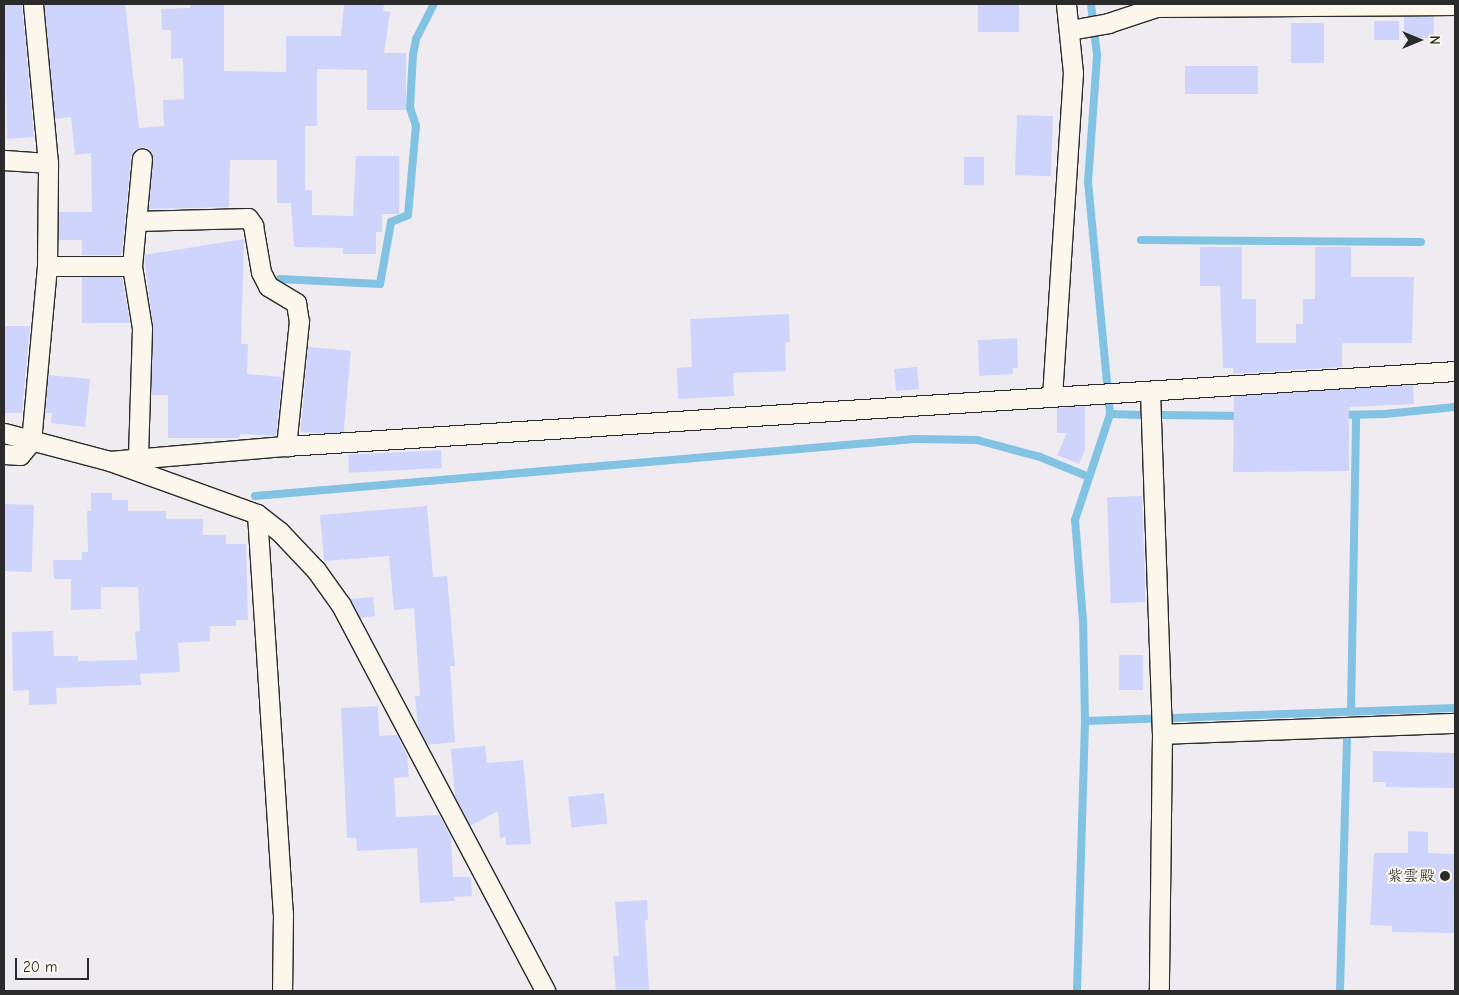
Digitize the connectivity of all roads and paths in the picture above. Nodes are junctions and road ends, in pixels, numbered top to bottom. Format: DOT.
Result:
graph roads {
  1 [pos="33,4"];
  2 [pos="1066,4"];
  3 [pos="1455,5"];
  4 [pos="1077,28"];
  5 [pos="142,158"];
  6 [pos="4,160"];
  7 [pos="48,163"];
  8 [pos="136,221"];
  9 [pos="47,266"];
  10 [pos="132,266"];
  11 [pos="1455,371"];
  12 [pos="1150,391"];
  13 [pos="1052,397"];
  14 [pos="4,433"];
  15 [pos="31,442"];
  16 [pos="286,446"];
  17 [pos="4,454"];
  18 [pos="138,456"];
  19 [pos="110,461"];
  20 [pos="257,514"];
  21 [pos="1161,723"];
  22 [pos="1455,723"];
  23 [pos="282,991"];
  24 [pos="546,991"];
  25 [pos="1159,991"];
  1 -- 7 [label="street"];
  2 -- 4 [label="street"];
  3 -- 4 [label="street"];
  4 -- 13 [label="street"];
  5 -- 8 [label="street"];
  6 -- 7 [label="street"];
  7 -- 9 [label="street"];
  8 -- 10 [label="street"];
  8 -- 16 [label="street"];
  9 -- 10 [label="street"];
  9 -- 15 [label="street"];
  10 -- 18 [label="street"];
  11 -- 12 [label="street"];
  12 -- 13 [label="street"];
  12 -- 21 [label="street"];
  13 -- 16 [label="street"];
  14 -- 15 [label="street"];
  15 -- 17 [label="street"];
  15 -- 19 [label="street"];
  16 -- 18 [label="street"];
  18 -- 19 [label="street"];
  19 -- 20 [label="street"];
  20 -- 23 [label="street"];
  20 -- 24 [label="street"];
  21 -- 22 [label="street"];
  21 -- 25 [label="street"];
}
